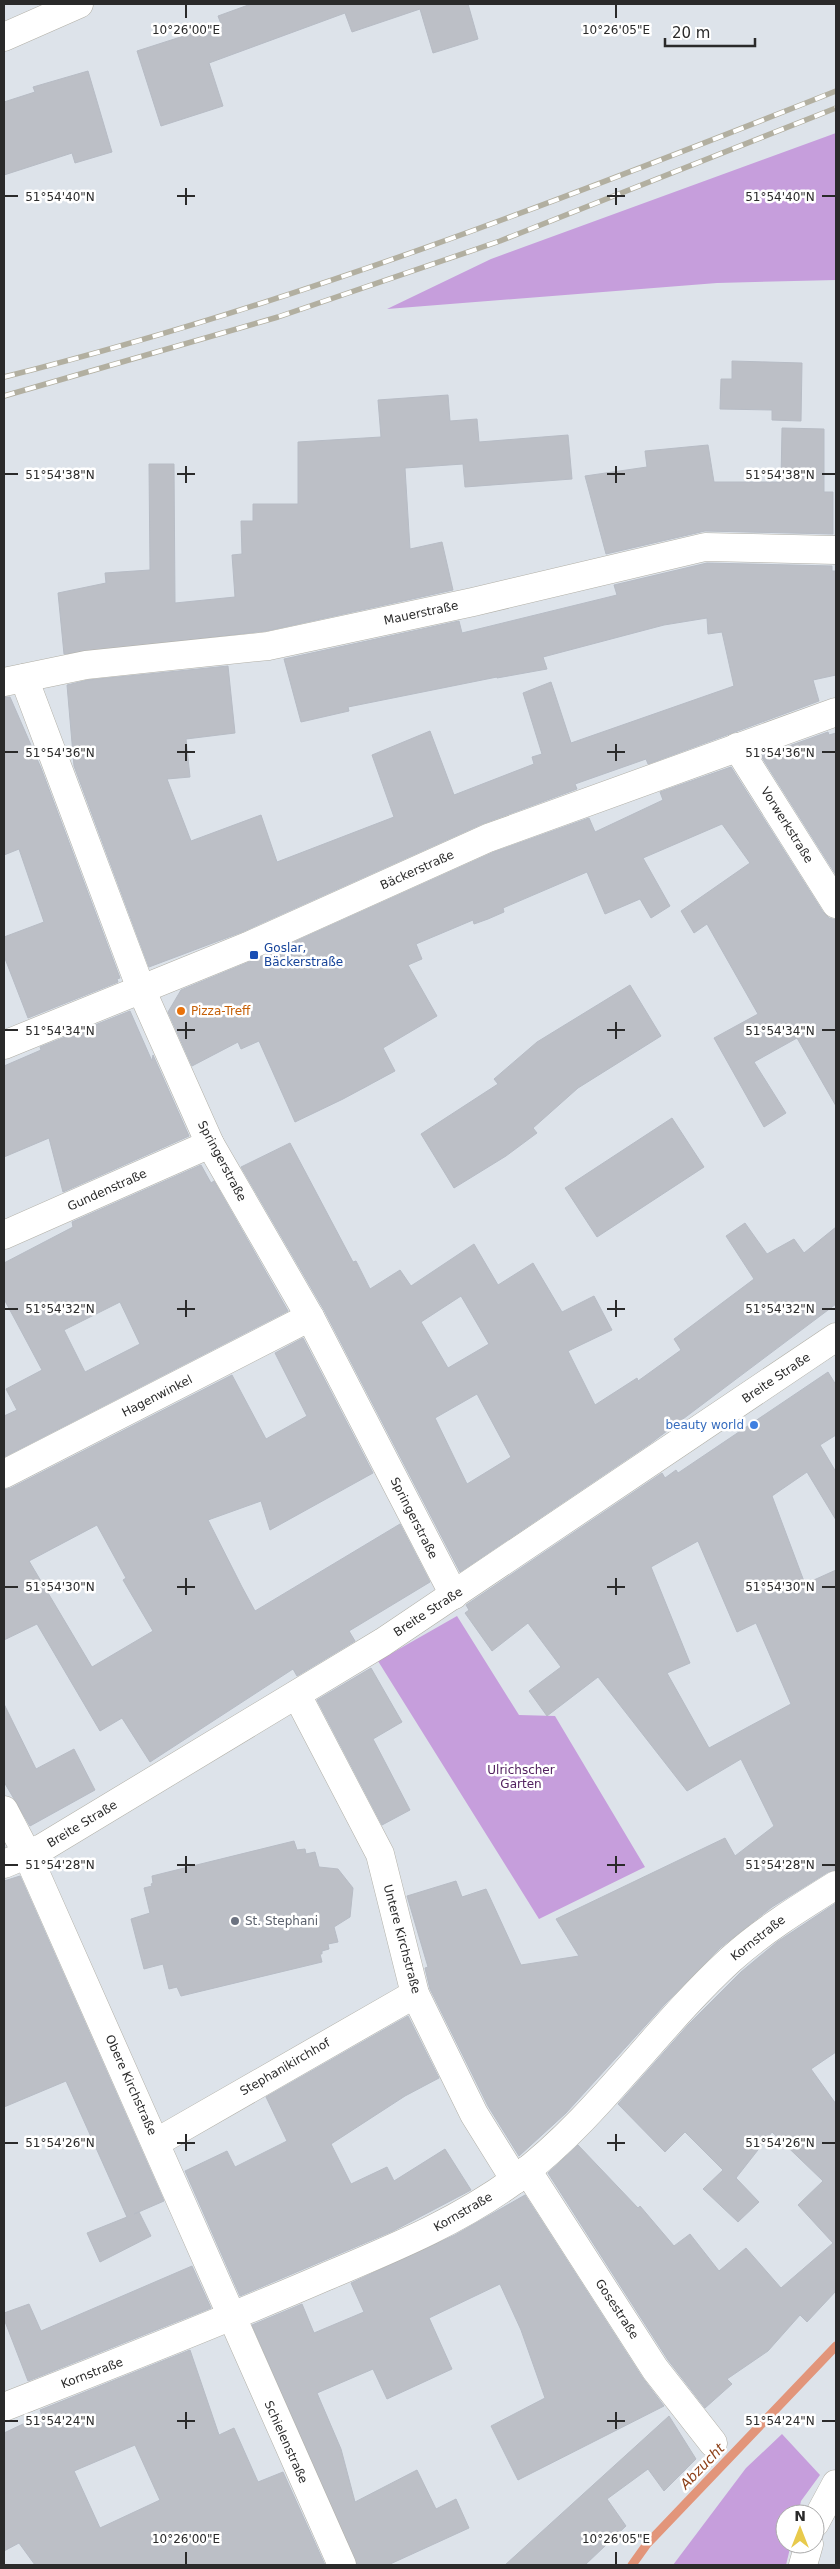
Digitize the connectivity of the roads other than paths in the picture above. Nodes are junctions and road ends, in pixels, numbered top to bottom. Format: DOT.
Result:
graph roads {
  1 [pos="79,4"];
  2 [pos="4,37"];
  3 [pos="836,550"];
  4 [pos="14,680"];
  5 [pos="836,712"];
  6 [pos="737,747"];
  7 [pos="836,904"];
  8 [pos="141,989"];
  9 [pos="4,1045"];
  10 [pos="210,1144"];
  11 [pos="4,1235"];
  12 [pos="310,1318"];
  13 [pos="833,1345"];
  14 [pos="4,1474"];
  15 [pos="454,1595"];
  16 [pos="297,1695"];
  17 [pos="4,1810"];
  18 [pos="15,1859"];
  19 [pos="836,1885"];
  20 [pos="415,1994"];
  21 [pos="156,2142"];
  22 [pos="521,2175"];
  23 [pos="231,2318"];
  24 [pos="4,2407"];
  25 [pos="713,2442"];
  26 [pos="836,2484"];
  27 [pos="825,2504"];
  28 [pos="342,2565"];
  1 -- 2 [label="street"];
  3 -- 4 [label="street, Mauerstraße"];
  4 -- 8 [label="street, Springerstraße"];
  5 -- 6 [label="street, Bäckerstraße"];
  6 -- 7 [label="street, Vorwerkstraße"];
  6 -- 8 [label="street, Bäckerstraße"];
  8 -- 9 [label="street, Bäckerstraße"];
  8 -- 10 [label="street, Springerstraße"];
  10 -- 11 [label="street, Gundenstraße"];
  10 -- 12 [label="street, Springerstraße"];
  12 -- 14 [label="street, Hagenwinkel"];
  12 -- 15 [label="street, Springerstraße"];
  13 -- 15 [label="street, Breite Straße"];
  15 -- 16 [label="street, Breite Straße"];
  16 -- 18 [label="street, Breite Straße"];
  16 -- 20 [label="street, Untere Kirchstraße"];
  17 -- 18 [label="street, Obere Kirchstraße"];
  18 -- 21 [label="street, Obere Kirchstraße"];
  19 -- 22 [label="street, Kornstraße"];
  20 -- 21 [label="street, Stephanikirchhof"];
  20 -- 22 [label="street, Untere Kirchstraße"];
  21 -- 23 [label="street, Obere Kirchstraße"];
  22 -- 23 [label="street, Kornstraße"];
  22 -- 25 [label="street, Gosestraße"];
  23 -- 24 [label="street, Kornstraße"];
  23 -- 28 [label="street, Schielenstraße"];
  26 -- 27 [label="street"];
}
